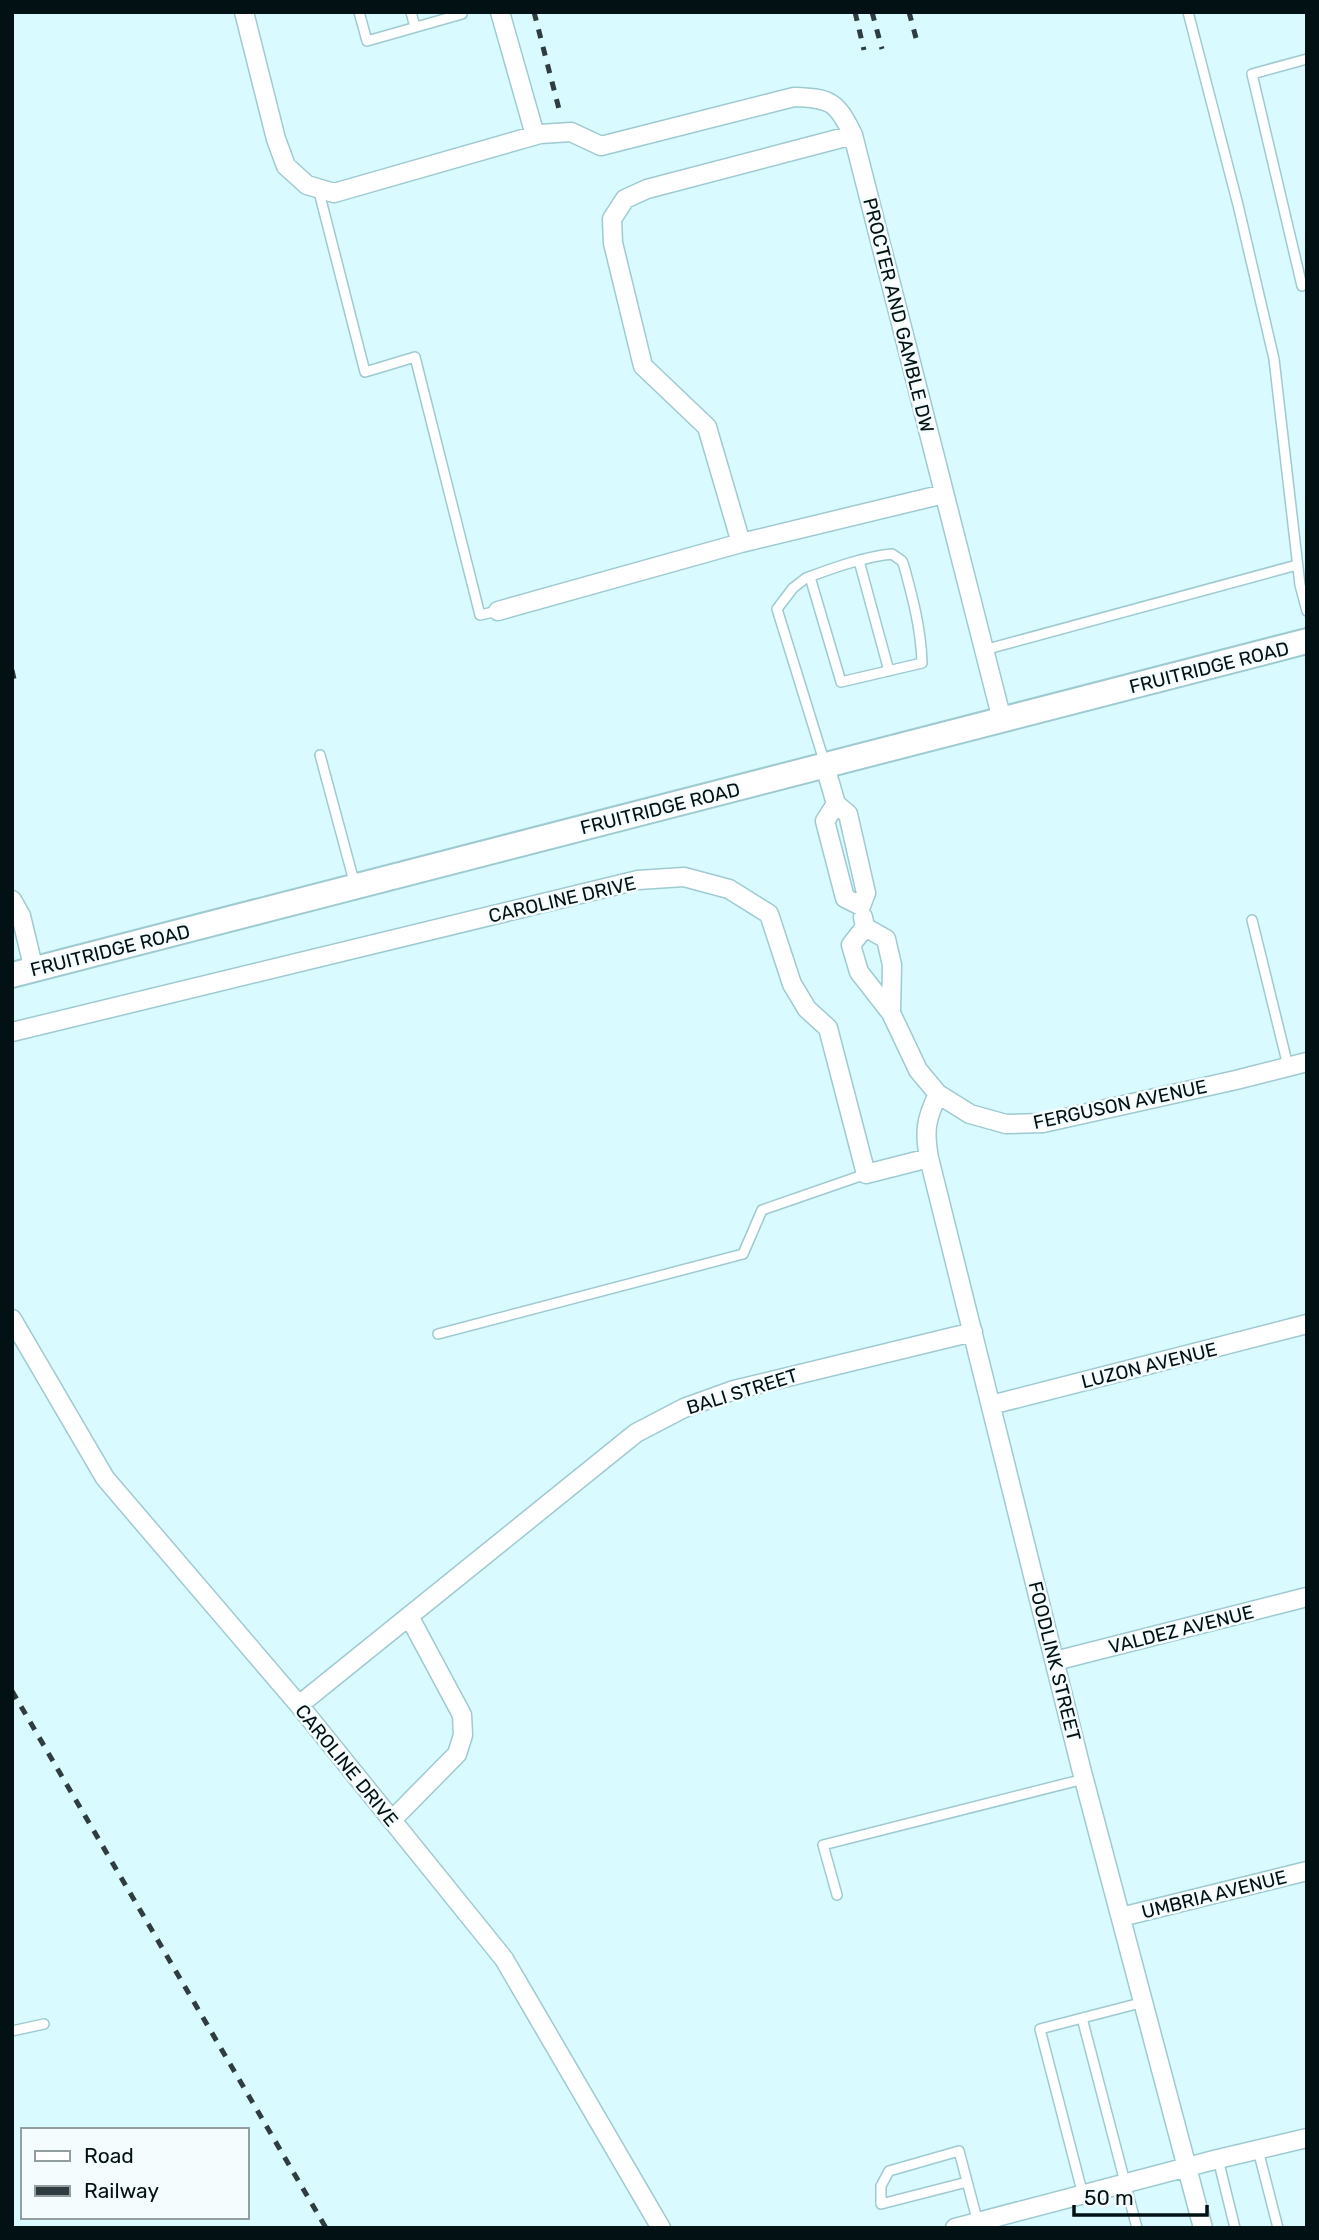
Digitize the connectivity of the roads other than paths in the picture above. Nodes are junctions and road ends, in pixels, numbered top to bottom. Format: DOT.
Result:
graph roads {
  1 [pos="244,12"];
  2 [pos="359,12"];
  3 [pos="411,12"];
  4 [pos="462,12"];
  5 [pos="500,12"];
  6 [pos="1188,12"];
  7 [pos="415,27"];
  8 [pos="1307,59"];
  9 [pos="534,135"];
  10 [pos="853,135"];
  11 [pos="318,188"];
  12 [pos="1302,286"];
  13 [pos="944,494"];
  14 [pos="741,543"];
  15 [pos="859,561"];
  16 [pos="1297,565"];
  17 [pos="810,577"];
  18 [pos="498,611"];
  19 [pos="1307,611"];
  20 [pos="1307,642"];
  21 [pos="984,650"];
  22 [pos="889,671"];
  23 [pos="1002,720"];
  24 [pos="320,755"];
  25 [pos="825,766"];
  26 [pos="356,887"];
  27 [pos="12,900"];
  28 [pos="1252,920"];
  29 [pos="865,927"];
  30 [pos="23,972"];
  31 [pos="891,1013"];
  32 [pos="12,1032"];
  33 [pos="1307,1062"];
  34 [pos="1288,1066"];
  35 [pos="938,1094"];
  36 [pos="929,1158"];
  37 [pos="866,1174"];
  38 [pos="12,1319"];
  39 [pos="1307,1324"];
  40 [pos="973,1332"];
  41 [pos="438,1334"];
  42 [pos="991,1405"];
  43 [pos="1307,1597"];
  44 [pos="410,1618"];
  45 [pos="1055,1661"];
  46 [pos="299,1705"];
  47 [pos="1084,1779"];
  48 [pos="392,1820"];
  49 [pos="1307,1871"];
  50 [pos="837,1895"];
  51 [pos="1121,1917"];
  52 [pos="1144,2002"];
  53 [pos="1082,2018"];
  54 [pos="44,2024"];
  55 [pos="12,2031"];
  56 [pos="1307,2138"];
  57 [pos="1258,2150"];
  58 [pos="1218,2159"];
  59 [pos="1188,2167"];
  60 [pos="967,2182"];
  61 [pos="1125,2183"];
  62 [pos="1083,2194"];
  63 [pos="978,2225"];
  64 [pos="661,2228"];
  65 [pos="956,2228"];
  66 [pos="1137,2228"];
  67 [pos="1203,2228"];
  68 [pos="1235,2228"];
  69 [pos="1278,2228"];
  1 -- 11 [label="street"];
  2 -- 7 [label="lane"];
  3 -- 7 [label="lane"];
  4 -- 7 [label="lane"];
  5 -- 9 [label="street"];
  6 -- 16 [label="lane"];
  8 -- 12 [label="lane"];
  9 -- 10 [label="street, PROCTER AND GAMBLE DW"];
  9 -- 11 [label="street, PROCTER AND GAMBLE DW"];
  10 -- 13 [label="street, PROCTER AND GAMBLE DW"];
  10 -- 14 [label="street"];
  11 -- 18 [label="lane"];
  13 -- 14 [label="street"];
  13 -- 21 [label="street, PROCTER AND GAMBLE DW"];
  14 -- 18 [label="street"];
  15 -- 17 [label="lane"];
  15 -- 22 [label="lane"];
  15 -- 22 [label="lane"];
  16 -- 19 [label="lane"];
  16 -- 21 [label="lane"];
  17 -- 22 [label="lane"];
  17 -- 25 [label="lane"];
  20 -- 23 [label="main road, FRUITRIDGE ROAD"];
  21 -- 23 [label="street, PROCTER AND GAMBLE DW"];
  23 -- 25 [label="main road, FRUITRIDGE ROAD"];
  24 -- 26 [label="lane"];
  25 -- 26 [label="main road, FRUITRIDGE ROAD"];
  25 -- 29 [label="street"];
  26 -- 30 [label="main road, FRUITRIDGE ROAD"];
  27 -- 30 [label="street"];
  28 -- 34 [label="lane"];
  29 -- 31 [label="street"];
  29 -- 31 [label="street"];
  31 -- 35 [label="street, FERGUSON AVENUE"];
  32 -- 37 [label="street, CAROLINE DRIVE"];
  33 -- 34 [label="street, FERGUSON AVENUE"];
  34 -- 35 [label="street, FERGUSON AVENUE"];
  35 -- 36 [label="street, FOODLINK STREET"];
  36 -- 37 [label="street"];
  36 -- 40 [label="street, FOODLINK STREET"];
  37 -- 41 [label="lane"];
  38 -- 46 [label="street, CAROLINE DRIVE"];
  39 -- 42 [label="street, LUZON AVENUE"];
  40 -- 42 [label="street, FOODLINK STREET"];
  40 -- 44 [label="street, BALI STREET"];
  42 -- 45 [label="street, FOODLINK STREET"];
  43 -- 45 [label="street, VALDEZ AVENUE"];
  44 -- 46 [label="street, BALI STREET"];
  44 -- 48 [label="street"];
  45 -- 47 [label="street, FOODLINK STREET"];
  46 -- 48 [label="street, CAROLINE DRIVE"];
  47 -- 50 [label="lane"];
  47 -- 51 [label="street, FOODLINK STREET"];
  48 -- 64 [label="street, CAROLINE DRIVE"];
  49 -- 51 [label="street, UMBRIA AVENUE"];
  51 -- 52 [label="street, FOODLINK STREET"];
  52 -- 53 [label="lane"];
  52 -- 59 [label="street, FOODLINK STREET"];
  53 -- 61 [label="lane"];
  53 -- 62 [label="lane"];
  54 -- 55 [label="lane"];
  56 -- 57 [label="street"];
  57 -- 58 [label="street"];
  57 -- 69 [label="lane"];
  58 -- 59 [label="street"];
  58 -- 68 [label="lane"];
  59 -- 61 [label="street"];
  59 -- 67 [label="street, FOODLINK STREET"];
  60 -- 60 [label="lane"];
  60 -- 63 [label="lane"];
  61 -- 62 [label="street"];
  61 -- 66 [label="lane"];
  62 -- 63 [label="street"];
  63 -- 65 [label="street"];
}
